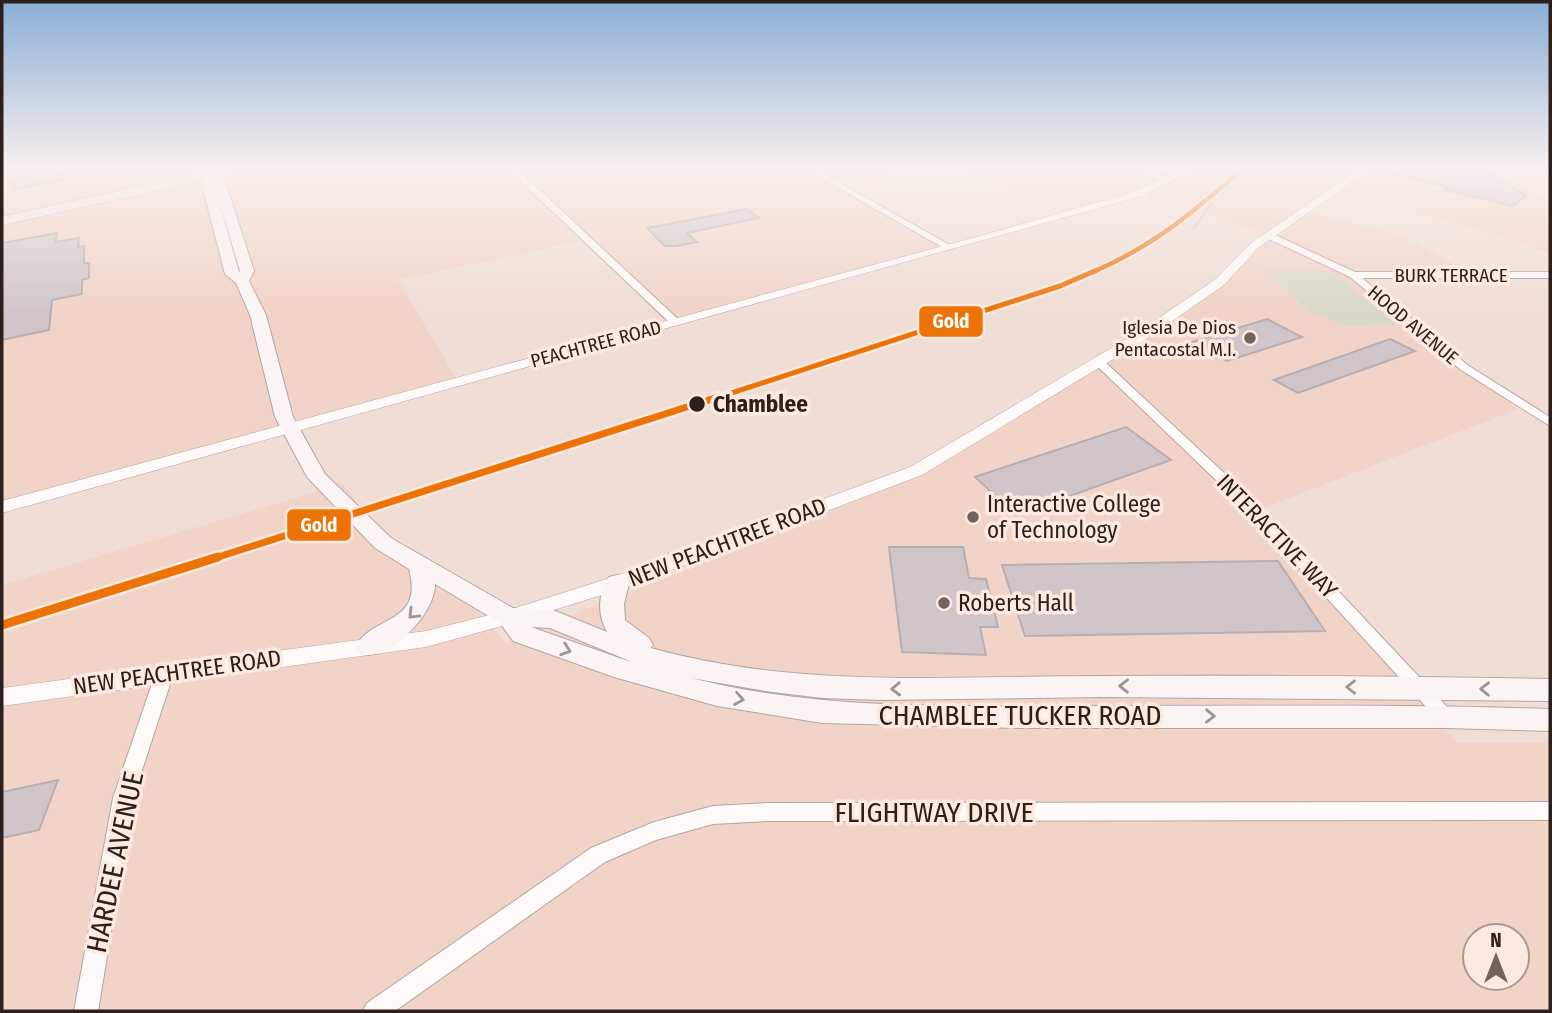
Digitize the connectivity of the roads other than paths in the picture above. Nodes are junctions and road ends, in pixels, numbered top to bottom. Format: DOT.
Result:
graph roads {
  1 [pos="219,217"];
  2 [pos="563,217"];
  3 [pos="896,217"];
  4 [pos="1055,217"];
  5 [pos="1297,217"];
  6 [pos="1270,236"];
  7 [pos="1285,243"];
  8 [pos="1255,245"];
  9 [pos="950,247"];
  10 [pos="1353,275"];
  11 [pos="1550,275"];
  12 [pos="675,322"];
  13 [pos="1100,363"];
  14 [pos="1550,411"];
  15 [pos="1530,412"];
  16 [pos="1550,422"];
  17 [pos="288,427"];
  18 [pos="2,507"];
  19 [pos="419,563"];
  20 [pos="617,583"];
  21 [pos="509,617"];
  22 [pos="368,647"];
  23 [pos="672,664"];
  24 [pos="164,675"];
  25 [pos="1419,687"];
  26 [pos="1550,690"];
  27 [pos="2,697"];
  28 [pos="1447,717"];
  29 [pos="1550,720"];
  30 [pos="1550,811"];
  31 [pos="86,1011"];
  32 [pos="375,1011"];
  1 -- 17 [label="main road, CHAMBLEE TUCKER ROAD"];
  2 -- 12 [label="street"];
  3 -- 9 [label="street"];
  4 -- 9 [label="street, PEACHTREE ROAD"];
  5 -- 6 [label="street, NEW PEACHTREE ROAD"];
  6 -- 7 [label="street, HOOD AVENUE"];
  6 -- 8 [label="street, NEW PEACHTREE ROAD"];
  7 -- 8 [label="street"];
  7 -- 10 [label="street, HOOD AVENUE"];
  8 -- 13 [label="street, NEW PEACHTREE ROAD"];
  9 -- 12 [label="street, PEACHTREE ROAD"];
  10 -- 11 [label="street, BURK TERRACE"];
  10 -- 15 [label="street, HOOD AVENUE"];
  12 -- 17 [label="street, PEACHTREE ROAD"];
  13 -- 20 [label="street, NEW PEACHTREE ROAD"];
  13 -- 25 [label="street, INTERACTIVE WAY"];
  14 -- 15 [label="street"];
  15 -- 16 [label="street, HOOD AVENUE"];
  17 -- 18 [label="street, PEACHTREE ROAD"];
  17 -- 19 [label="main road, CHAMBLEE TUCKER ROAD"];
  19 -- 21 [label="main road, CHAMBLEE TUCKER ROAD"];
  19 -- 22 [label="main road, one-way"];
  20 -- 21 [label="street, NEW PEACHTREE ROAD"];
  20 -- 23 [label="main road"];
  21 -- 22 [label="street, NEW PEACHTREE ROAD"];
  21 -- 23 [label="main road, CHAMBLEE TUCKER ROAD"];
  21 -- 28 [label="main road, CHAMBLEE TUCKER ROAD, one-way"];
  22 -- 24 [label="street, NEW PEACHTREE ROAD"];
  25 -- 23 [label="main road, CHAMBLEE TUCKER ROAD, one-way"];
  24 -- 27 [label="street, NEW PEACHTREE ROAD"];
  24 -- 31 [label="street, HARDEE AVENUE"];
  26 -- 25 [label="main road, CHAMBLEE TUCKER ROAD, one-way"];
  25 -- 28 [label="street, INTERACTIVE WAY"];
  28 -- 29 [label="main road, CHAMBLEE TUCKER ROAD"];
  30 -- 32 [label="street, FLIGHTWAY DRIVE"];
}
